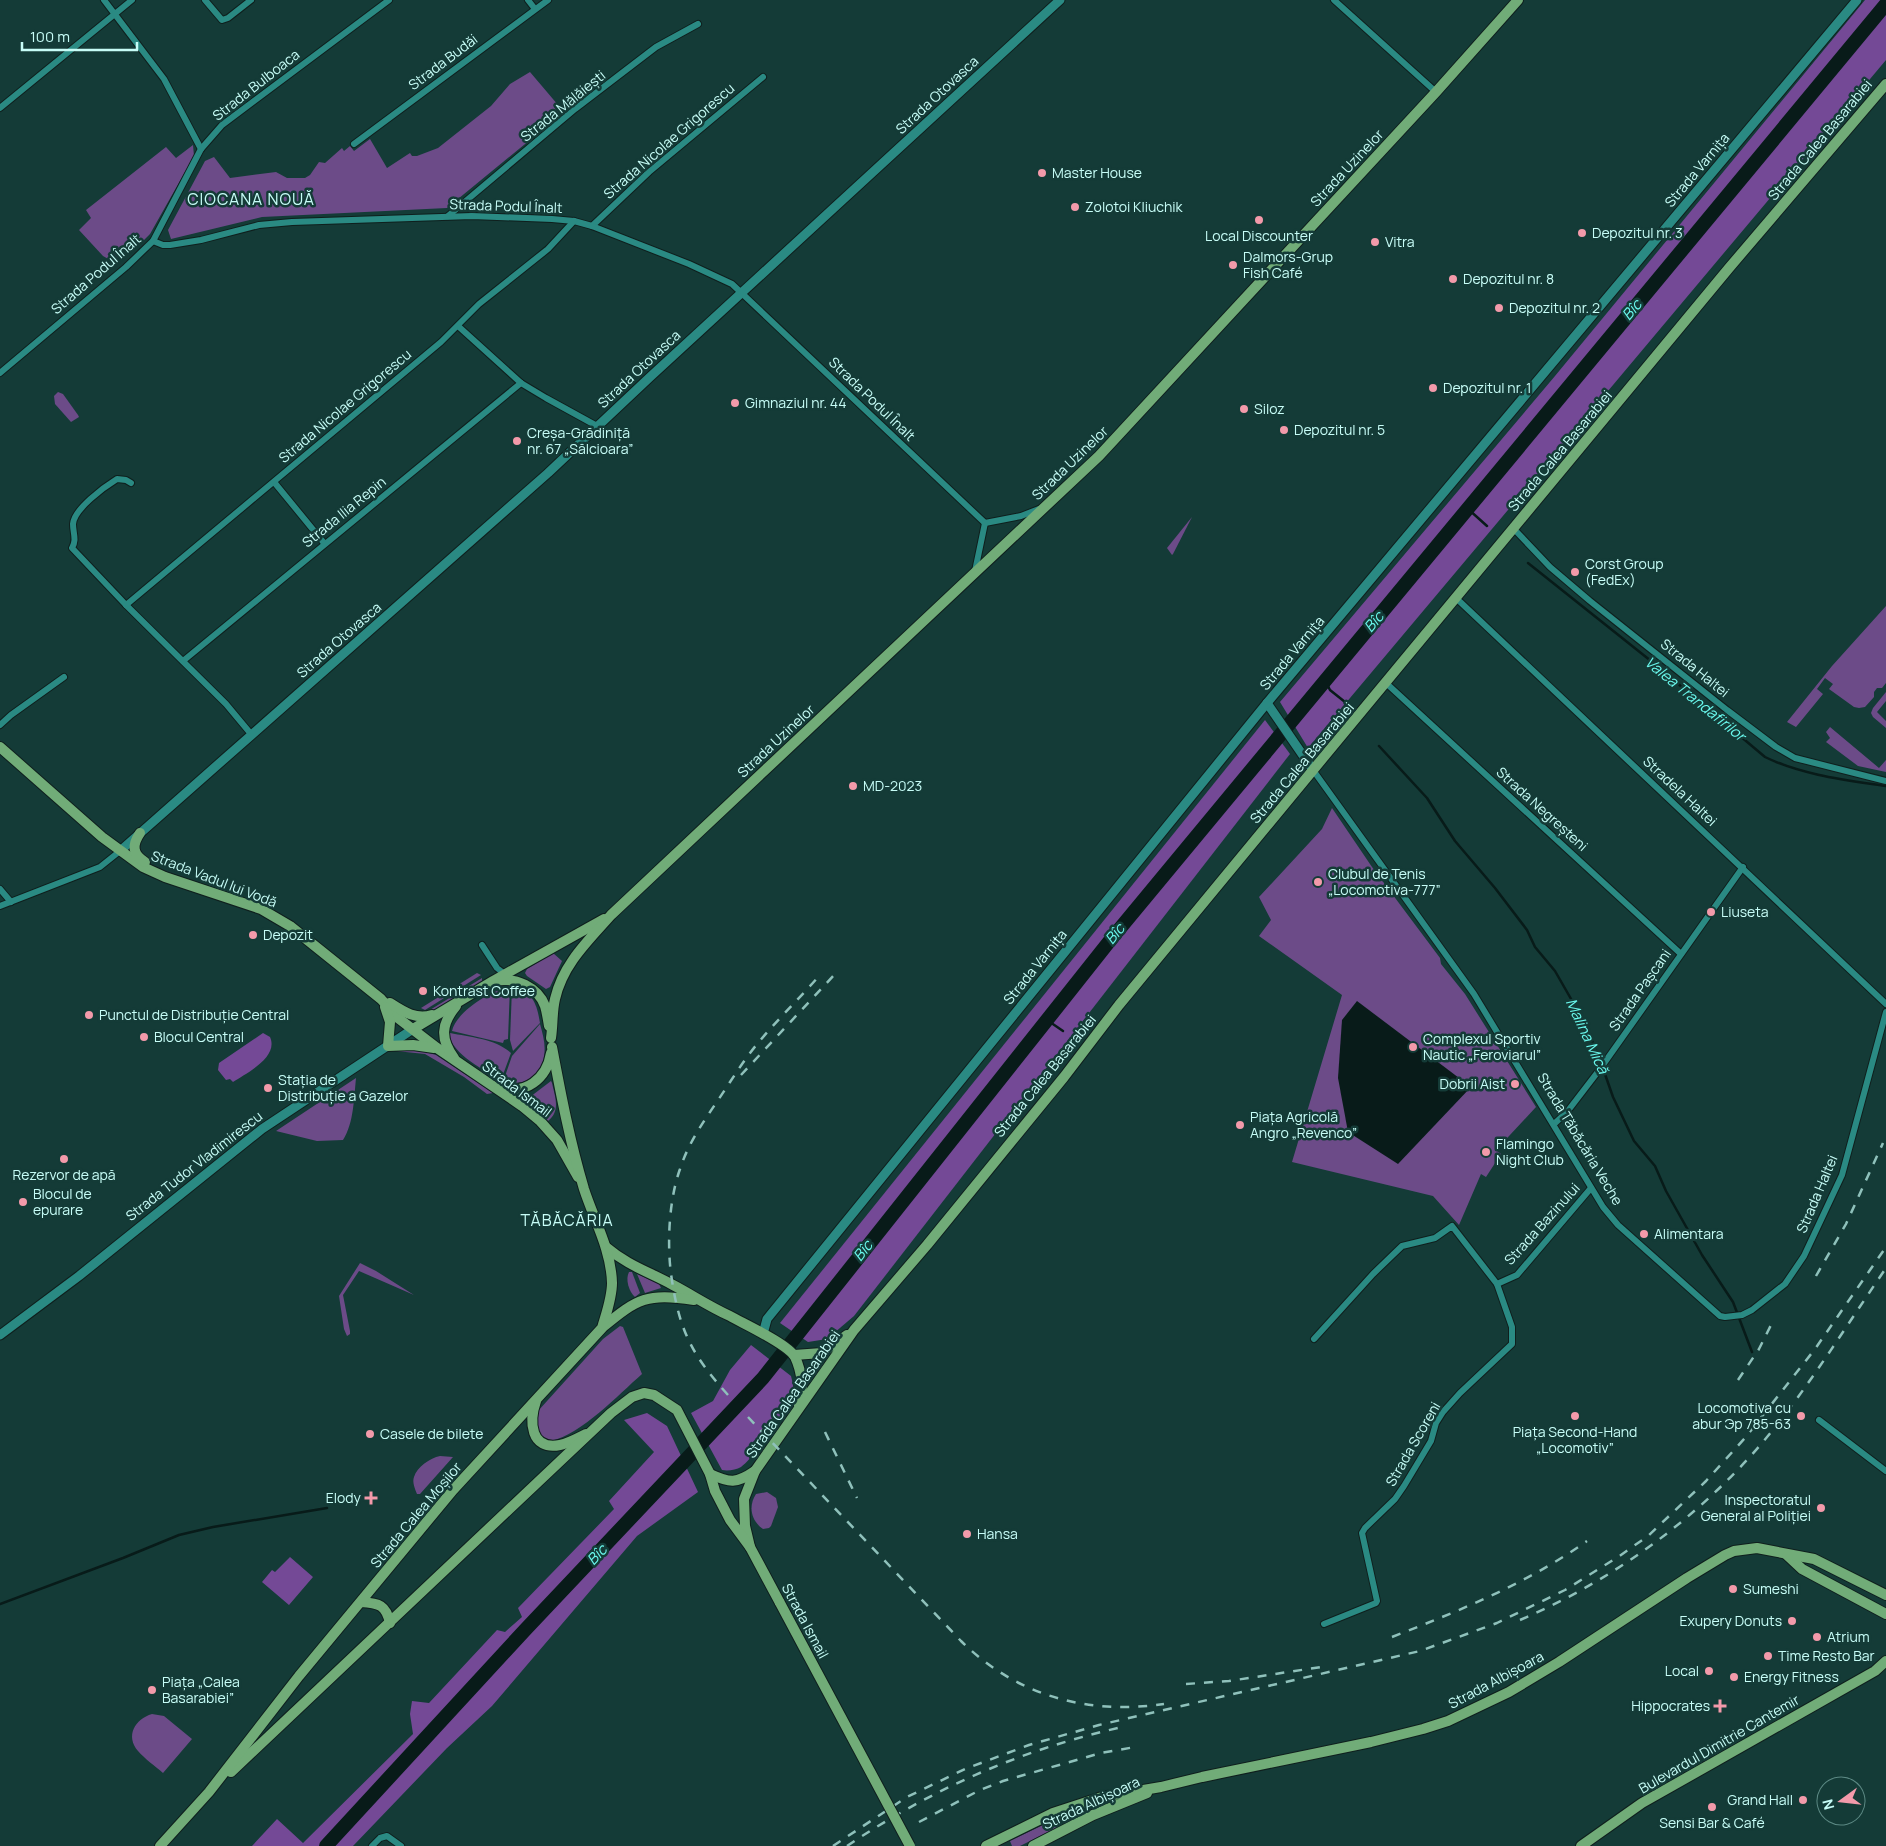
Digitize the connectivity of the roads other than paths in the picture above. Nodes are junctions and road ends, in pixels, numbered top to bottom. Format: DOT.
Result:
graph roads {
  1 [pos="104,0"];
  2 [pos="132,0"];
  3 [pos="205,0"];
  4 [pos="251,0"];
  5 [pos="389,0"];
  6 [pos="528,0"];
  7 [pos="548,0"];
  8 [pos="1060,0"];
  9 [pos="1334,0"];
  10 [pos="1518,0"];
  11 [pos="1857,0"];
  12 [pos="535,9"];
  13 [pos="114,14"];
  14 [pos="698,24"];
  15 [pos="763,76"];
  16 [pos="1886,84"];
  17 [pos="1436,92"];
  18 [pos="0,108"];
  19 [pos="354,144"];
  20 [pos="201,149"];
  21 [pos="448,216"];
  22 [pos="574,221"];
  23 [pos="592,226"];
  24 [pos="153,241"];
  25 [pos="742,293"];
  26 [pos="458,326"];
  27 [pos="0,373"];
  28 [pos="521,383"];
  29 [pos="598,426"];
  30 [pos="274,482"];
  31 [pos="130,483"];
  32 [pos="1044,508"];
  33 [pos="985,523"];
  34 [pos="1514,530"];
  35 [pos="324,543"];
  36 [pos="974,574"];
  37 [pos="1456,598"];
  38 [pos="126,605"];
  39 [pos="183,660"];
  40 [pos="64,677"];
  41 [pos="1386,683"];
  42 [pos="1269,706"];
  43 [pos="0,725"];
  44 [pos="251,734"];
  45 [pos="0,747"];
  46 [pos="1313,770"];
  47 [pos="1886,781"];
  48 [pos="140,833"];
  49 [pos="120,851"];
  50 [pos="1743,867"];
  51 [pos="0,889"];
  52 [pos="221,895"];
  53 [pos="11,902"];
  54 [pos="0,906"];
  55 [pos="611,915"];
  56 [pos="482,945"];
  57 [pos="1681,954"];
  58 [pos="505,975"];
  59 [pos="493,981"];
  60 [pos="530,987"];
  61 [pos="379,997"];
  62 [pos="466,997"];
  63 [pos="1886,1004"];
  64 [pos="445,1010"];
  65 [pos="1886,1012"];
  66 [pos="412,1029"];
  67 [pos="552,1042"];
  68 [pos="388,1046"];
  69 [pos="437,1048"];
  70 [pos="459,1064"];
  71 [pos="485,1080"];
  72 [pos="1554,1124"];
  73 [pos="1592,1188"];
  74 [pos="585,1189"];
  75 [pos="606,1247"];
  76 [pos="1497,1284"];
  77 [pos="697,1300"];
  78 [pos="1728,1317"];
  79 [pos="602,1328"];
  80 [pos="854,1330"];
  81 [pos="0,1335"];
  82 [pos="768,1336"];
  83 [pos="1314,1339"];
  84 [pos="793,1354"];
  85 [pos="537,1398"];
  86 [pos="677,1410"];
  87 [pos="798,1410"];
  88 [pos="1819,1420"];
  89 [pos="594,1431"];
  90 [pos="1886,1471"];
  91 [pos="755,1472"];
  92 [pos="710,1474"];
  93 [pos="750,1547"];
  94 [pos="1787,1554"];
  95 [pos="1886,1595"];
  96 [pos="361,1602"];
  97 [pos="1886,1614"];
  98 [pos="390,1623"];
  99 [pos="1324,1624"];
  100 [pos="1886,1661"];
  101 [pos="1886,1669"];
  102 [pos="1875,1671"];
  103 [pos="1161,1787"];
  104 [pos="209,1792"];
  105 [pos="1054,1813"];
  106 [pos="1063,1830"];
  107 [pos="160,1846"];
  108 [pos="372,1846"];
  109 [pos="401,1846"];
  110 [pos="910,1846"];
  111 [pos="986,1846"];
  112 [pos="1033,1846"];
  113 [pos="1581,1846"];
  1 -- 13 [label="street"];
  2 -- 13 [label="street"];
  3 -- 4 [label="street"];
  5 -- 20 [label="street, Strada Bulboaca"];
  6 -- 12 [label="street"];
  7 -- 12 [label="street, Strada Budăi"];
  8 -- 25 [label="street, Strada Otovasca"];
  9 -- 17 [label="street"];
  10 -- 17 [label="main road, Strada Uzinelor"];
  11 -- 42 [label="street, Strada Varnița"];
  12 -- 19 [label="street, Strada Budăi"];
  13 -- 18 [label="street"];
  13 -- 20 [label="street"];
  14 -- 21 [label="street, Strada Mălăiești"];
  15 -- 23 [label="street, Strada Nicolae Grigorescu"];
  16 -- 34 [label="main road, Strada Calea Basarabiei"];
  17 -- 32 [label="main road, Strada Uzinelor"];
  20 -- 24 [label="street, Strada Bulboaca"];
  21 -- 22 [label="street, Strada Podul Înalt"];
  21 -- 24 [label="street, Strada Podul Înalt"];
  22 -- 23 [label="street, Strada Podul Înalt"];
  22 -- 26 [label="street, Strada Nicolae Grigorescu"];
  23 -- 25 [label="street, Strada Podul Înalt"];
  24 -- 27 [label="street, Strada Podul Înalt"];
  25 -- 29 [label="street, Strada Otovasca"];
  25 -- 33 [label="street, Strada Podul Înalt"];
  26 -- 28 [label="street"];
  26 -- 30 [label="street, Strada Nicolae Grigorescu"];
  28 -- 29 [label="street"];
  28 -- 35 [label="street, Strada Ilia Repin"];
  29 -- 44 [label="street, Strada Otovasca"];
  30 -- 35 [label="street"];
  30 -- 38 [label="street, Strada Nicolae Grigorescu"];
  31 -- 38 [label="street"];
  32 -- 33 [label="street"];
  32 -- 36 [label="main road, Strada Uzinelor"];
  33 -- 36 [label="street"];
  34 -- 37 [label="main road, Strada Calea Basarabiei"];
  34 -- 47 [label="street, Strada Haltei"];
  35 -- 39 [label="street, Strada Ilia Repin"];
  36 -- 55 [label="main road, Strada Uzinelor"];
  37 -- 41 [label="main road, Strada Calea Basarabiei"];
  37 -- 50 [label="street, Stradela Haltei"];
  38 -- 39 [label="street"];
  39 -- 44 [label="street"];
  40 -- 43 [label="street"];
  41 -- 46 [label="main road, Strada Calea Basarabiei"];
  41 -- 57 [label="street, Strada Negreșteni"];
  42 -- 46 [label="street, Strada Tăbăcăria Veche"];
  42 -- 82 [label="street, Strada Varnița"];
  44 -- 48 [label="street, Strada Otovasca"];
  45 -- 49 [label="main road, Strada Vadul lui Vodă"];
  46 -- 72 [label="street, Strada Tăbăcăria Veche"];
  46 -- 80 [label="main road, Strada Calea Basarabiei"];
  48 -- 49 [label="street, Strada Otovasca"];
  48 -- 52 [label="main road"];
  49 -- 52 [label="main road, Strada Vadul lui Vodă"];
  49 -- 53 [label="street"];
  50 -- 57 [label="street, Strada Pașcani"];
  50 -- 63 [label="street, Stradela Haltei"];
  51 -- 53 [label="street"];
  52 -- 61 [label="main road, Strada Vadul lui Vodă"];
  53 -- 54 [label="street"];
  55 -- 58 [label="main road, Strada Uzinelor"];
  55 -- 67 [label="main road, Strada Uzinelor"];
  56 -- 58 [label="street"];
  57 -- 72 [label="street, Strada Pașcani"];
  58 -- 59 [label="main road, Strada Uzinelor"];
  58 -- 60 [label="street"];
  59 -- 60 [label="main road"];
  59 -- 62 [label="main road, Strada Uzinelor"];
  60 -- 67 [label="main road"];
  61 -- 64 [label="main road"];
  61 -- 66 [label="main road, Strada Vadul lui Vodă"];
  61 -- 68 [label="main road"];
  62 -- 64 [label="main road, Strada Uzinelor"];
  62 -- 70 [label="main road"];
  64 -- 66 [label="main road, Strada Uzinelor"];
  65 -- 78 [label="street, Strada Haltei"];
  66 -- 68 [label="street, Strada Tudor Vladimirescu"];
  66 -- 69 [label="main road, Strada Ismail"];
  67 -- 71 [label="main road"];
  67 -- 74 [label="main road, Strada Ismail"];
  68 -- 69 [label="main road"];
  68 -- 81 [label="street, Strada Tudor Vladimirescu"];
  69 -- 70 [label="main road, Strada Ismail"];
  70 -- 71 [label="main road, Strada Ismail"];
  71 -- 74 [label="main road, Strada Ismail"];
  72 -- 73 [label="street, Strada Tăbăcăria Veche"];
  73 -- 76 [label="street, Strada Bazinului"];
  73 -- 78 [label="street, Strada Tăbăcăria Veche"];
  74 -- 75 [label="main road, Strada Ismail"];
  75 -- 77 [label="main road"];
  75 -- 79 [label="main road, Strada Calea Moșilor"];
  76 -- 83 [label="street, Strada Bazinului"];
  76 -- 99 [label="street, Strada Scoreni"];
  77 -- 79 [label="main road"];
  77 -- 82 [label="main road"];
  79 -- 85 [label="main road, Strada Calea Moșilor"];
  80 -- 84 [label="main road"];
  80 -- 87 [label="main road, Strada Calea Basarabiei"];
  82 -- 84 [label="main road"];
  84 -- 87 [label="main road"];
  85 -- 89 [label="main road"];
  85 -- 96 [label="main road, Strada Calea Moșilor"];
  86 -- 89 [label="main road, Strada Calea Moșilor"];
  86 -- 92 [label="main road, Strada Ismail"];
  87 -- 91 [label="main road, Strada Calea Basarabiei"];
  88 -- 90 [label="street"];
  89 -- 98 [label="main road, Strada Calea Moșilor"];
  91 -- 92 [label="main road, Strada Calea Basarabiei"];
  91 -- 93 [label="main road, Strada Calea Basarabiei"];
  92 -- 93 [label="main road, Strada Ismail"];
  93 -- 110 [label="main road, Strada Ismail, bridge"];
  94 -- 95 [label="main road, Strada Albișoara"];
  94 -- 97 [label="main road"];
  94 -- 103 [label="main road, Strada Albișoara"];
  96 -- 98 [label="main road"];
  96 -- 104 [label="main road, Strada Calea Moșilor"];
  98 -- 104 [label="main road, Strada Calea Moșilor"];
  100 -- 102 [label="main road, Bulevardul Dimitrie Cantemir"];
  101 -- 102 [label="main road, Bulevardul Dimitrie Cantemir"];
  102 -- 113 [label="main road, Bulevardul Dimitrie Cantemir"];
  103 -- 105 [label="main road, Strada Albișoara"];
  103 -- 106 [label="main road, Strada Albișoara"];
  104 -- 107 [label="main road, Strada Calea Moșilor"];
  105 -- 106 [label="main road"];
  105 -- 111 [label="main road, Strada Albișoara"];
  106 -- 112 [label="main road, Strada Albișoara"];
  108 -- 109 [label="street"];
}
